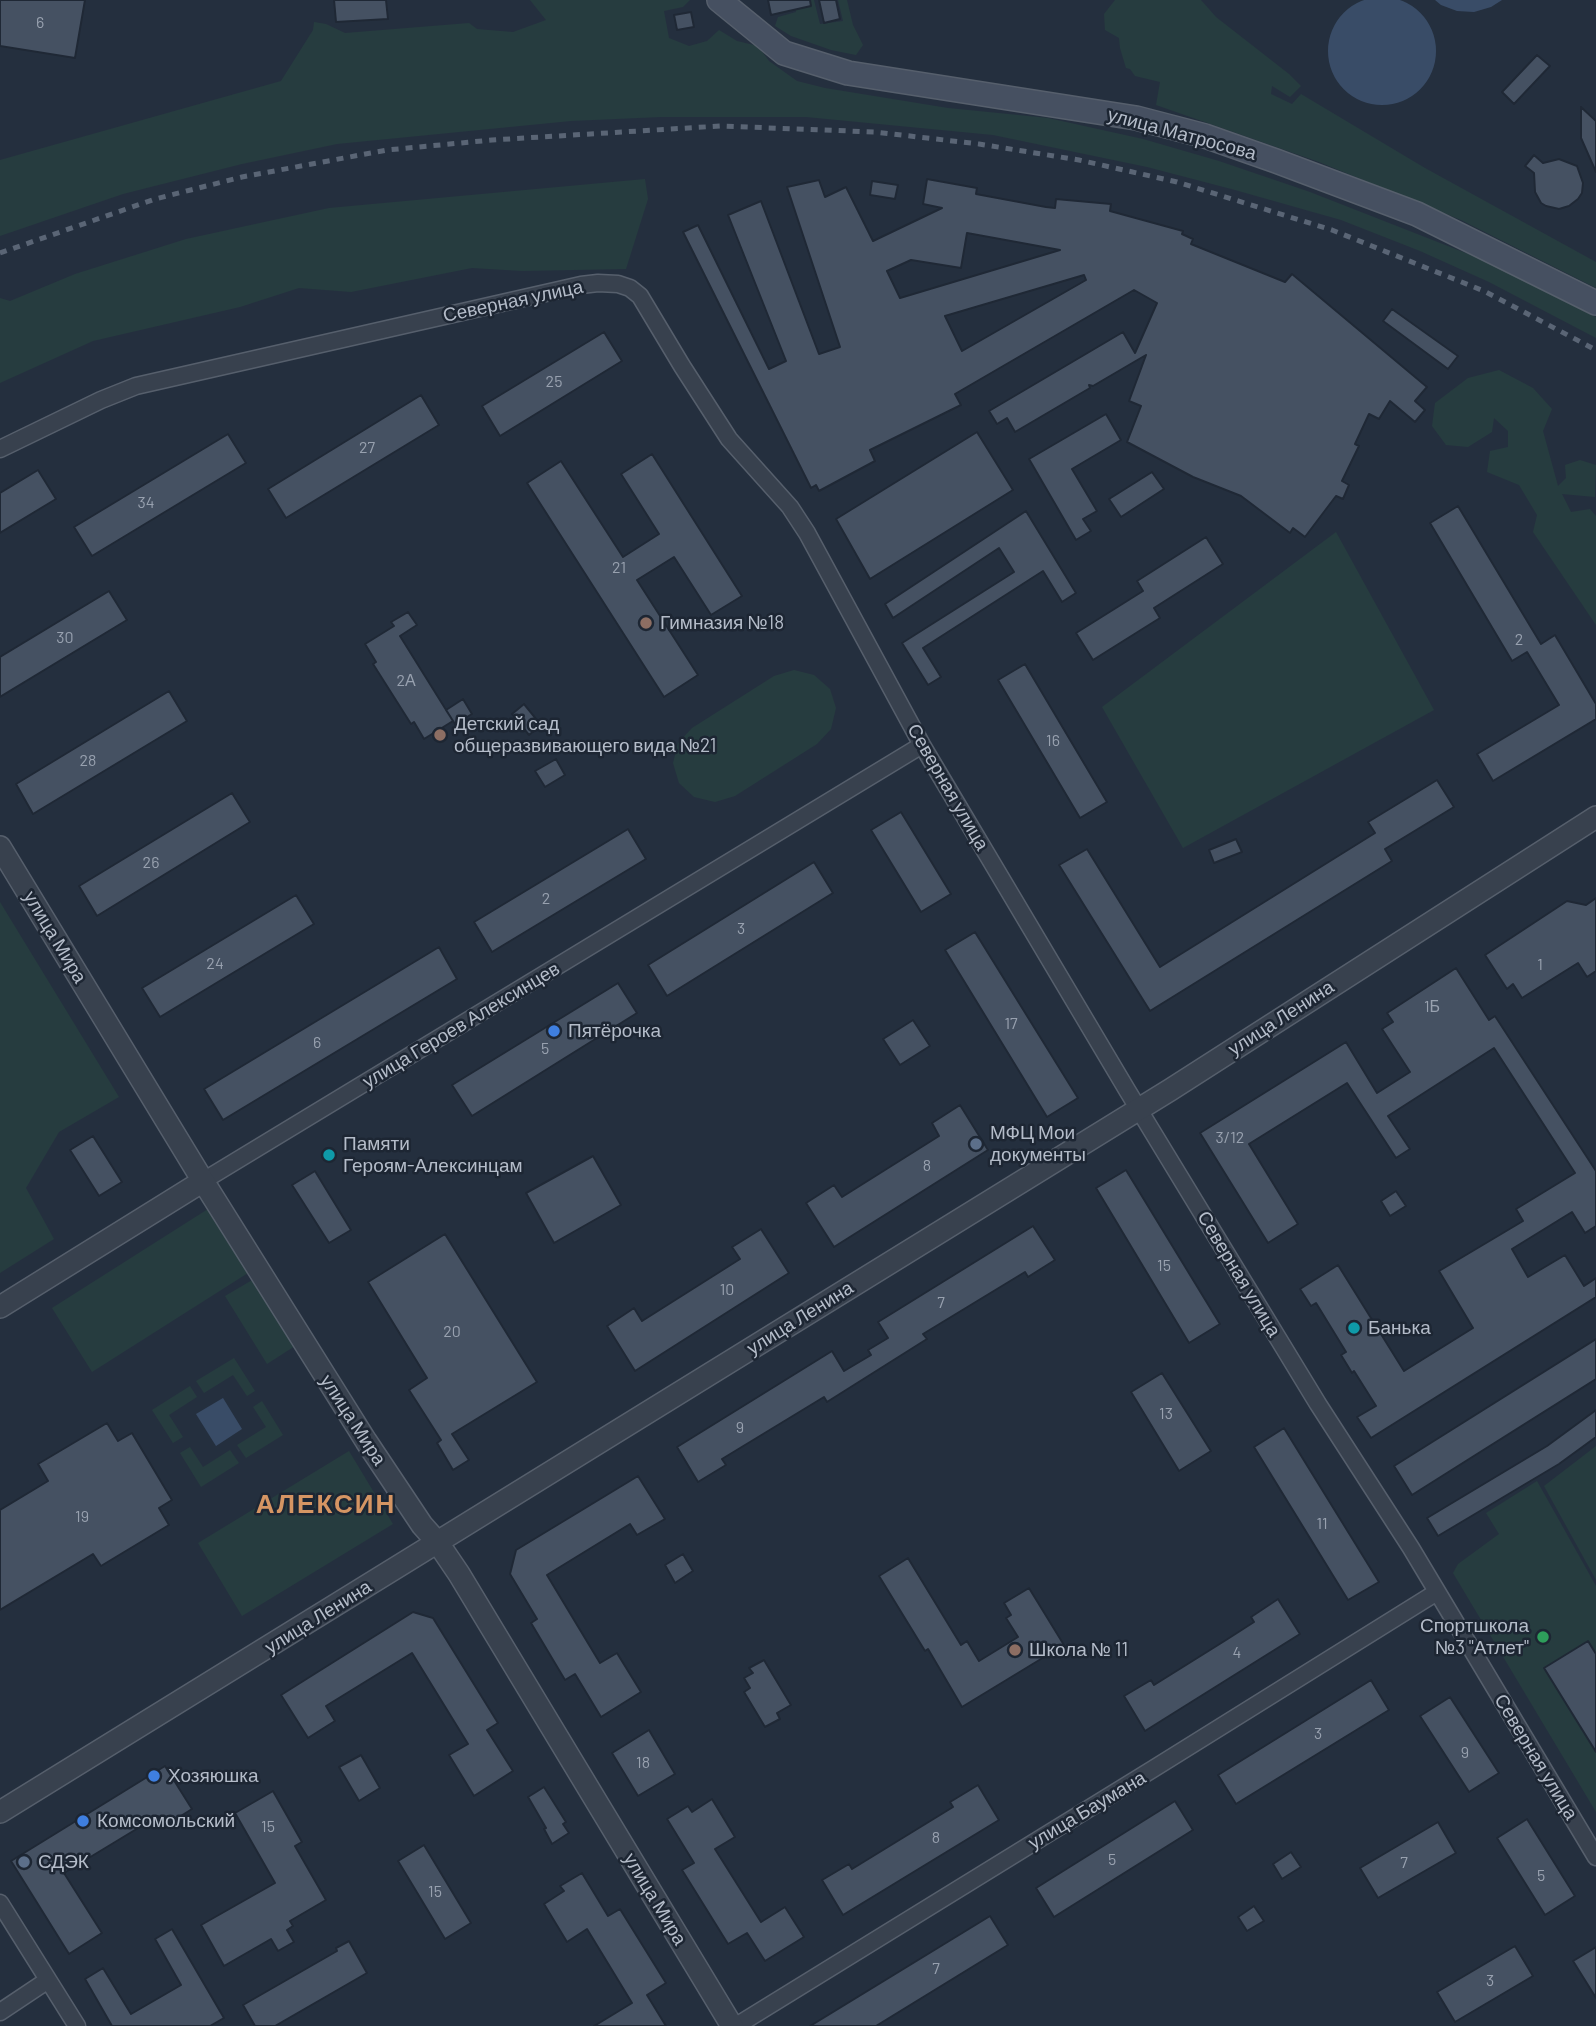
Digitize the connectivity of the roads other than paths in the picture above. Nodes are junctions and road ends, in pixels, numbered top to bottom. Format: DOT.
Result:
graph roads {
  1 [pos="719,0"];
  2 [pos="1596,303"];
  3 [pos="0,449"];
  4 [pos="922,745"];
  5 [pos="1596,817"];
  6 [pos="0,847"];
  7 [pos="1138,1108"];
  8 [pos="203,1181"];
  9 [pos="0,1307"];
  10 [pos="438,1543"];
  11 [pos="1437,1592"];
  12 [pos="0,1812"];
  13 [pos="1596,1857"];
  14 [pos="0,1903"];
  15 [pos="48,1980"];
  16 [pos="0,2012"];
  17 [pos="77,2026"];
  18 [pos="734,2026"];
  1 -- 2 [label="main road, улица Матросова"];
  3 -- 4 [label="street, Северная улица"];
  4 -- 7 [label="street, Северная улица"];
  4 -- 8 [label="street, улица Героев Алексинцев"];
  5 -- 7 [label="street, улица Ленина"];
  6 -- 8 [label="street, улица Мира"];
  7 -- 10 [label="street, улица Ленина"];
  7 -- 11 [label="street, Северная улица"];
  8 -- 9 [label="street, улица Героев Алексинцев"];
  8 -- 10 [label="street, улица Мира"];
  10 -- 12 [label="street, улица Ленина"];
  10 -- 18 [label="street, улица Мира"];
  11 -- 13 [label="street, Северная улица"];
  11 -- 18 [label="street, улица Баумана"];
  14 -- 15 [label="street"];
  15 -- 16 [label="street"];
  15 -- 17 [label="street"];
}
